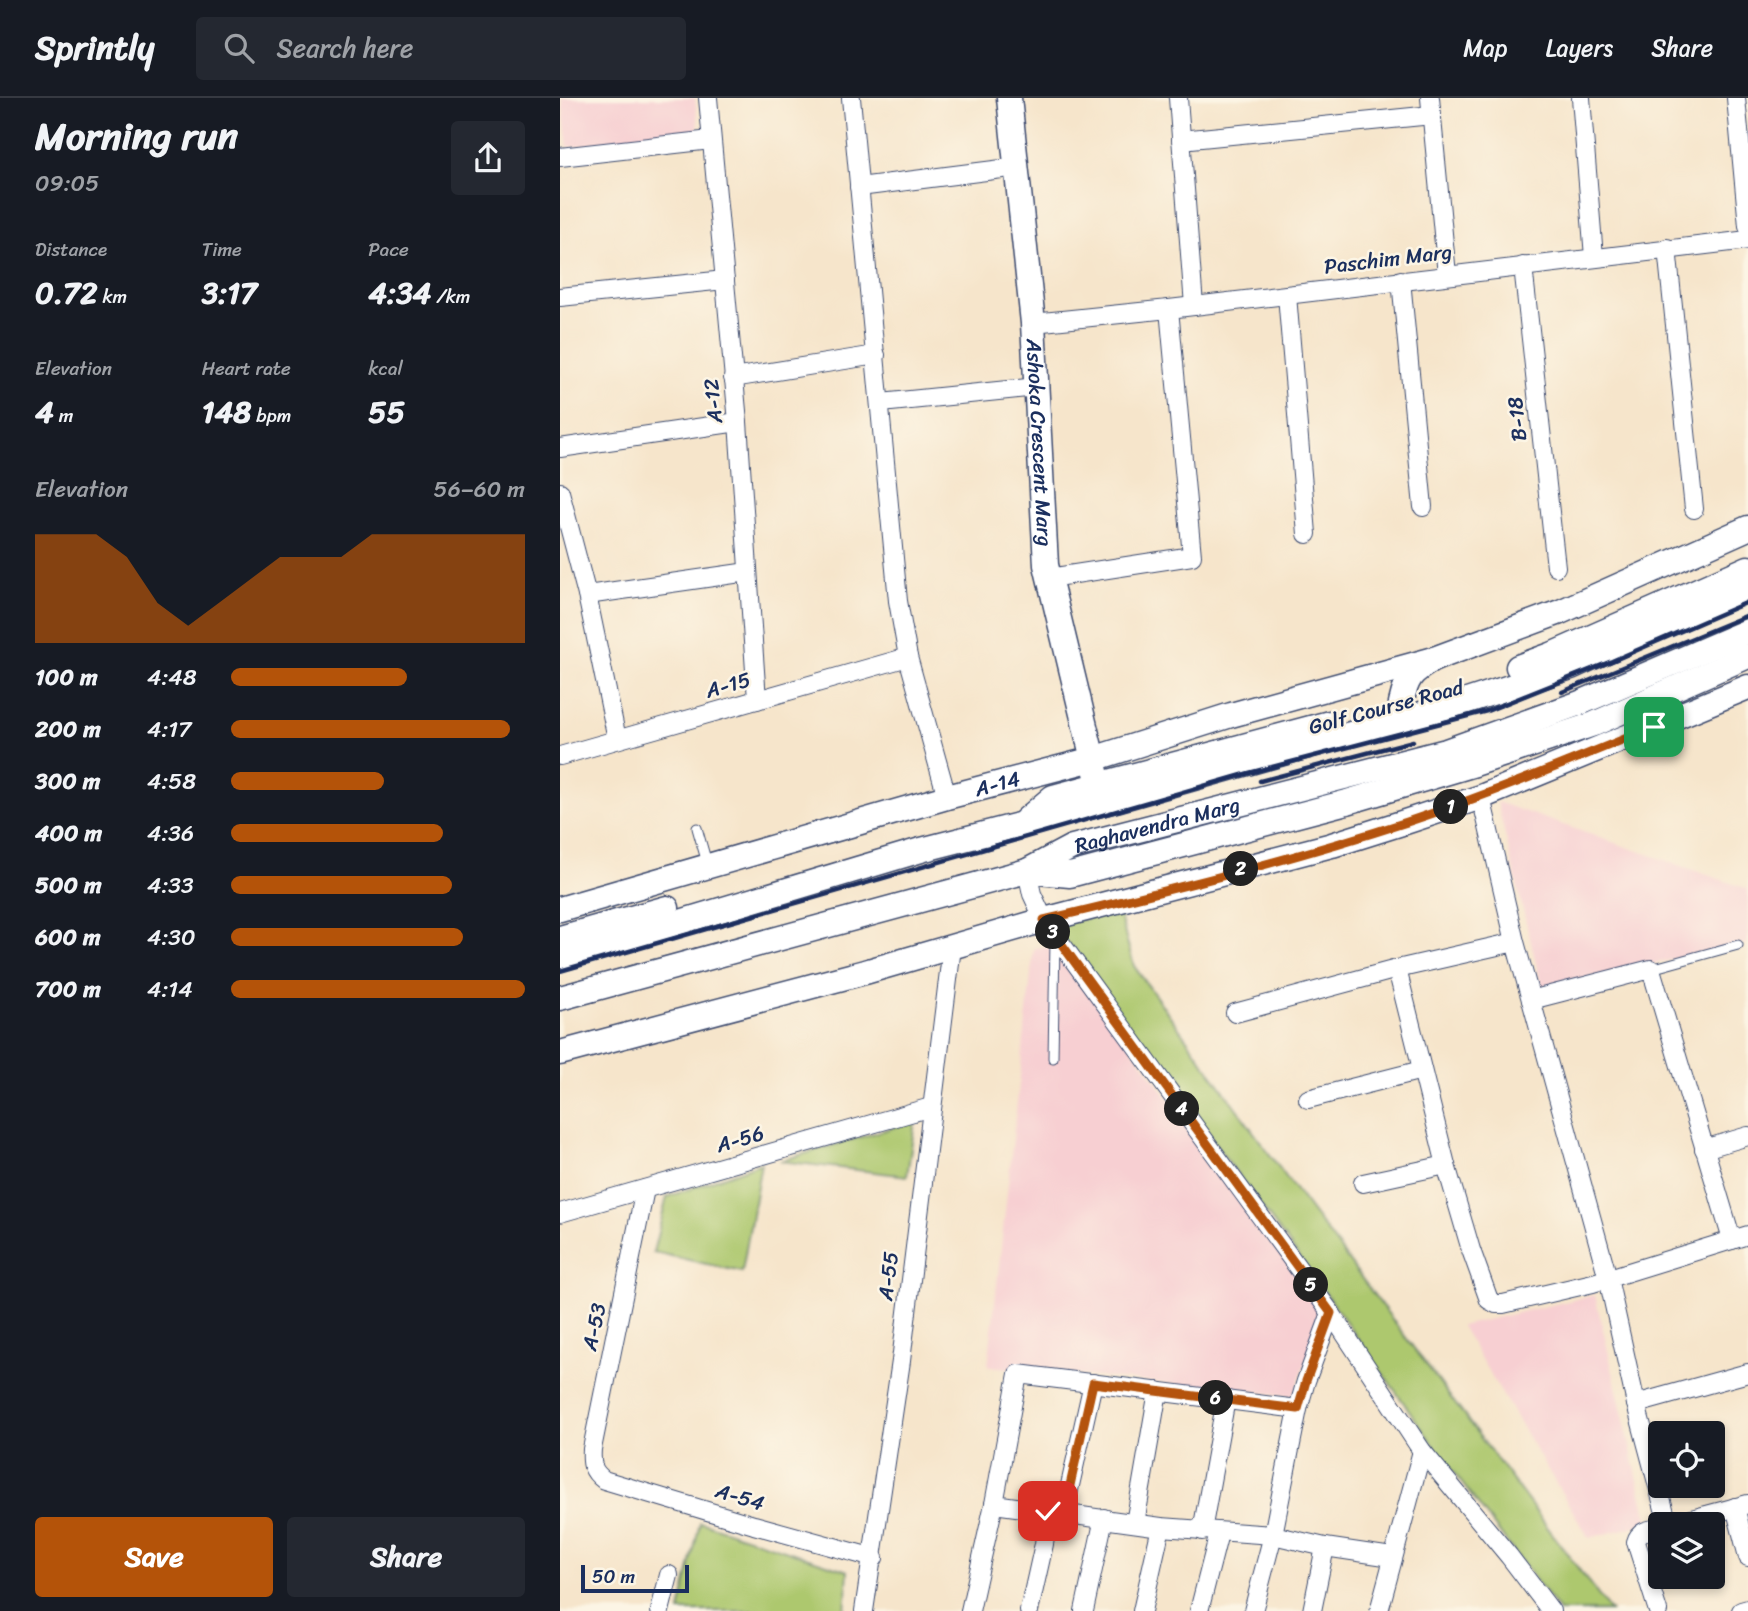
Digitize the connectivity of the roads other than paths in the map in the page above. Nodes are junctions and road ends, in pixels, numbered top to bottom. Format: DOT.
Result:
graph roads {
  1 [pos="708,98"];
  2 [pos="851,98"];
  3 [pos="1010,98"];
  4 [pos="1178,98"];
  5 [pos="1581,98"];
  6 [pos="1737,98"];
  7 [pos="1431,106"];
  8 [pos="711,140"];
  9 [pos="1181,140"];
  10 [pos="560,157"];
  11 [pos="1018,167"];
  12 [pos="859,187"];
  13 [pos="1748,226"];
  14 [pos="1748,240"];
  15 [pos="1667,248"];
  16 [pos="1594,257"];
  17 [pos="1523,266"];
  18 [pos="1447,275"];
  19 [pos="725,280"];
  20 [pos="1401,280"];
  21 [pos="1287,295"];
  22 [pos="560,297"];
  23 [pos="1194,306"];
  24 [pos="1169,309"];
  25 [pos="1033,323"];
  26 [pos="876,355"];
  27 [pos="733,377"];
  28 [pos="1037,387"];
  29 [pos="881,403"];
  30 [pos="738,422"];
  31 [pos="560,449"];
  32 [pos="560,492"];
  33 [pos="1423,507"];
  34 [pos="1694,509"];
  35 [pos="1748,528"];
  36 [pos="1307,534"];
  37 [pos="1556,567"];
  38 [pos="1748,568"];
  39 [pos="748,572"];
  40 [pos="1049,578"];
  41 [pos="1748,587"];
  42 [pos="587,595"];
  43 [pos="1748,631"];
  44 [pos="1748,656"];
  45 [pos="908,657"];
  46 [pos="1434,659"];
  47 [pos="1748,687"];
  48 [pos="757,700"];
  49 [pos="1401,704"];
  50 [pos="617,739"];
  51 [pos="560,756"];
  52 [pos="1093,759"];
  53 [pos="1100,784"];
  54 [pos="947,797"];
  55 [pos="1053,797"];
  56 [pos="1481,797"];
  57 [pos="1021,825"];
  58 [pos="696,828"];
  59 [pos="708,867"];
  60 [pos="1027,871"];
  61 [pos="560,909"];
  62 [pos="653,912"];
  63 [pos="710,912"];
  64 [pos="1050,928"];
  65 [pos="560,938"];
  66 [pos="1516,942"];
  67 [pos="1738,945"];
  68 [pos="952,947"];
  69 [pos="560,958"];
  70 [pos="1397,968"];
  71 [pos="1651,970"];
  72 [pos="561,998"];
  73 [pos="1531,1000"];
  74 [pos="1235,1013"];
  75 [pos="560,1053"];
  76 [pos="1053,1058"];
  77 [pos="1422,1070"];
  78 [pos="1308,1099"];
  79 [pos="931,1107"];
  80 [pos="1748,1136"];
  81 [pos="1704,1149"];
  82 [pos="1446,1165"];
  83 [pos="1363,1183"];
  84 [pos="645,1189"];
  85 [pos="560,1213"];
  86 [pos="1740,1238"];
  87 [pos="1608,1278"];
  88 [pos="1331,1313"];
  89 [pos="1748,1373"];
  90 [pos="1093,1383"];
  91 [pos="1158,1391"];
  92 [pos="1226,1399"];
  93 [pos="1636,1404"];
  94 [pos="1298,1409"];
  95 [pos="1422,1451"];
  96 [pos="595,1473"];
  97 [pos="994,1504"];
  98 [pos="1742,1506"];
  99 [pos="1056,1512"];
  100 [pos="1665,1512"];
  101 [pos="1719,1512"];
  102 [pos="1104,1518"];
  103 [pos="1135,1523"];
  104 [pos="1161,1527"];
  105 [pos="1648,1531"];
  106 [pos="1210,1532"];
  107 [pos="1273,1535"];
  108 [pos="1325,1547"];
  109 [pos="1392,1557"];
  110 [pos="1748,1557"];
  111 [pos="874,1558"];
  112 [pos="669,1575"];
  113 [pos="1648,1580"];
  114 [pos="1651,1589"];
  115 [pos="1748,1609"];
  116 [pos="660,1611"];
  117 [pos="864,1611"];
  118 [pos="970,1611"];
  119 [pos="1029,1611"];
  120 [pos="1084,1611"];
  121 [pos="1142,1611"];
  122 [pos="1199,1611"];
  123 [pos="1253,1611"];
  124 [pos="1312,1611"];
  125 [pos="1379,1611"];
  126 [pos="1551,1611"];
  127 [pos="1658,1611"];
  128 [pos="1741,1611"];
  1 -- 8 [label="street, A-12"];
  2 -- 12 [label="street"];
  3 -- 11 [label="street, Ashoka Crescent Marg"];
  4 -- 9 [label="street"];
  5 -- 16 [label="street"];
  6 -- 13 [label="street"];
  7 -- 9 [label="street"];
  7 -- 18 [label="street"];
  8 -- 10 [label="street"];
  8 -- 19 [label="street, A-12"];
  9 -- 23 [label="street"];
  11 -- 12 [label="street"];
  11 -- 25 [label="street, Ashoka Crescent Marg"];
  12 -- 26 [label="street"];
  14 -- 15 [label="street, Paschim Marg"];
  15 -- 16 [label="street, Paschim Marg"];
  15 -- 34 [label="street"];
  16 -- 17 [label="street, Paschim Marg"];
  17 -- 18 [label="street, Paschim Marg"];
  17 -- 37 [label="street, B-18"];
  18 -- 20 [label="street, Paschim Marg"];
  19 -- 22 [label="street"];
  19 -- 27 [label="street, A-12"];
  20 -- 21 [label="street, Paschim Marg"];
  20 -- 33 [label="street"];
  21 -- 23 [label="street, Paschim Marg"];
  21 -- 36 [label="street"];
  23 -- 24 [label="street, Paschim Marg"];
  24 -- 25 [label="street, Paschim Marg"];
  24 -- 40 [label="street"];
  25 -- 28 [label="street, Ashoka Crescent Marg"];
  26 -- 27 [label="street"];
  26 -- 29 [label="street"];
  27 -- 30 [label="street, A-12"];
  28 -- 29 [label="street"];
  28 -- 40 [label="street, Ashoka Crescent Marg"];
  29 -- 45 [label="street"];
  30 -- 31 [label="street"];
  30 -- 39 [label="street, A-12"];
  32 -- 42 [label="street"];
  35 -- 46 [label="street"];
  38 -- 49 [label="street, Golf Course Road"];
  39 -- 42 [label="street"];
  39 -- 48 [label="street, A-12"];
  40 -- 52 [label="street, Ashoka Crescent Marg"];
  41 -- 57 [label="street, Raghavendra Marg"];
  42 -- 50 [label="street"];
  43 -- 60 [label="street, Raghavendra Marg"];
  44 -- 60 [label="street"];
  45 -- 48 [label="street, A-15"];
  45 -- 54 [label="street"];
  46 -- 49 [label="street"];
  46 -- 52 [label="street, A-14"];
  47 -- 56 [label="street"];
  48 -- 50 [label="street, A-15"];
  49 -- 53 [label="street, Golf Course Road"];
  50 -- 51 [label="street, A-15"];
  52 -- 53 [label="street, Ashoka Crescent Marg"];
  52 -- 54 [label="street, A-14"];
  53 -- 55 [label="street, Golf Course Road"];
  54 -- 59 [label="street, A-14"];
  55 -- 57 [label="street, Golf Course Road"];
  55 -- 62 [label="street"];
  56 -- 64 [label="street"];
  56 -- 66 [label="street"];
  57 -- 63 [label="street, Raghavendra Marg"];
  58 -- 59 [label="lane"];
  59 -- 61 [label="street, A-14"];
  60 -- 64 [label="street"];
  60 -- 72 [label="street, Raghavendra Marg"];
  62 -- 63 [label="street"];
  62 -- 65 [label="street"];
  63 -- 69 [label="street, Raghavendra Marg"];
  64 -- 68 [label="street"];
  64 -- 76 [label="lane"];
  64 -- 88 [label="street"];
  66 -- 70 [label="street"];
  66 -- 73 [label="street"];
  67 -- 71 [label="lane"];
  68 -- 75 [label="street"];
  68 -- 79 [label="street, A-55"];
  70 -- 74 [label="street"];
  70 -- 77 [label="street"];
  71 -- 73 [label="street"];
  71 -- 81 [label="street"];
  73 -- 87 [label="street"];
  77 -- 78 [label="street"];
  77 -- 82 [label="street"];
  79 -- 84 [label="street, A-56"];
  79 -- 111 [label="street, A-55"];
  80 -- 81 [label="street"];
  81 -- 86 [label="street"];
  82 -- 83 [label="street"];
  82 -- 87 [label="street"];
  84 -- 85 [label="street, A-56"];
  84 -- 96 [label="street, A-53"];
  86 -- 87 [label="street"];
  87 -- 93 [label="street"];
  88 -- 94 [label="street"];
  88 -- 95 [label="street"];
  89 -- 93 [label="street"];
  90 -- 91 [label="street"];
  90 -- 97 [label="street"];
  90 -- 99 [label="street"];
  91 -- 92 [label="street"];
  91 -- 103 [label="street"];
  92 -- 94 [label="street"];
  92 -- 106 [label="street"];
  93 -- 100 [label="street"];
  94 -- 107 [label="street"];
  95 -- 109 [label="street"];
  95 -- 126 [label="street"];
  96 -- 111 [label="street, A-54"];
  97 -- 99 [label="street"];
  97 -- 118 [label="street"];
  98 -- 101 [label="street"];
  98 -- 110 [label="street"];
  99 -- 102 [label="street"];
  99 -- 119 [label="street"];
  102 -- 103 [label="street"];
  102 -- 120 [label="street"];
  103 -- 104 [label="street"];
  104 -- 106 [label="street"];
  104 -- 121 [label="street"];
  105 -- 113 [label="street"];
  106 -- 107 [label="street"];
  106 -- 122 [label="street"];
  107 -- 108 [label="street"];
  107 -- 123 [label="street"];
  108 -- 109 [label="street"];
  108 -- 124 [label="street"];
  109 -- 125 [label="street"];
  111 -- 117 [label="street, A-55"];
  112 -- 116 [label="street"];
  114 -- 127 [label="street"];
  115 -- 128 [label="street"];
}
